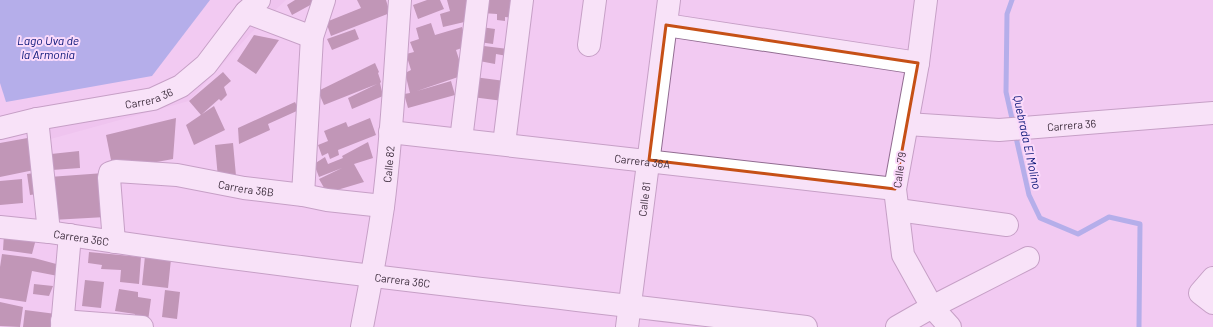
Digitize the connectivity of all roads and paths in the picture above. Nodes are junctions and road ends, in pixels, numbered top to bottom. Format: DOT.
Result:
graph roads {
  1 [pos="324,0"];
  2 [pos="400,0"];
  3 [pos="478,0"];
  4 [pos="522,0"];
  5 [pos="595,0"];
  6 [pos="669,0"];
  7 [pos="926,0"];
  8 [pos="252,6"];
  9 [pos="666,25"];
  10 [pos="312,36"];
  11 [pos="589,45"];
  12 [pos="918,63"];
  13 [pos="1213,113"];
  14 [pos="37,119"];
  15 [pos="907,124"];
  16 [pos="0,128"];
  17 [pos="390,132"];
  18 [pos="461,140"];
  19 [pos="504,144"];
  20 [pos="649,160"];
  21 [pos="895,189"];
  22 [pos="303,195"];
  23 [pos="383,206"];
  24 [pos="898,210"];
  25 [pos="1007,225"];
  26 [pos="0,227"];
  27 [pos="59,233"];
  28 [pos="114,242"];
  29 [pos="1028,258"];
  30 [pos="372,277"];
  31 [pos="630,305"];
  32 [pos="932,307"];
  33 [pos="62,324"];
  34 [pos="142,327"];
  35 [pos="362,327"];
  36 [pos="627,327"];
  37 [pos="806,327"];
  38 [pos="897,327"];
  39 [pos="950,327"];
  1 -- 10 [label="street"];
  2 -- 17 [label="street, Calle 82"];
  3 -- 18 [label="street"];
  4 -- 19 [label="street"];
  5 -- 11 [label="street"];
  6 -- 9 [label="street, Calle 81"];
  7 -- 12 [label="street, Calle 79"];
  8 -- 10 [label="street"];
  8 -- 14 [label="street, Carrera 36"];
  9 -- 12 [label="street"];
  9 -- 20 [label="street, Calle 81"];
  10 -- 22 [label="street"];
  12 -- 15 [label="street, Calle 79"];
  13 -- 15 [label="street, Carrera 36"];
  14 -- 16 [label="street, Carrera 36"];
  14 -- 27 [label="street"];
  15 -- 21 [label="street, Calle 79"];
  17 -- 18 [label="street, Carrera 36A"];
  17 -- 23 [label="street, Calle 82"];
  18 -- 19 [label="street, Carrera 36A"];
  19 -- 20 [label="street, Carrera 36A"];
  20 -- 21 [label="street, Carrera 36A"];
  20 -- 31 [label="street, Calle 81"];
  21 -- 24 [label="street, Calle 79"];
  22 -- 23 [label="street, Carrera 36B"];
  22 -- 28 [label="street, Carrera 36B"];
  23 -- 30 [label="street, Calle 82"];
  24 -- 25 [label="street"];
  24 -- 32 [label="street, Calle 79"];
  26 -- 27 [label="street, Carrera 36C"];
  27 -- 28 [label="street, Carrera 36C"];
  27 -- 33 [label="street"];
  28 -- 30 [label="street, Carrera 36C"];
  29 -- 32 [label="street"];
  30 -- 31 [label="street, Carrera 36C"];
  30 -- 35 [label="street, Calle 82"];
  31 -- 36 [label="street, Calle 81"];
  31 -- 37 [label="street, Carrera 36C"];
  32 -- 38 [label="street"];
  32 -- 39 [label="street, Calle 79"];
  33 -- 34 [label="street"];
}
